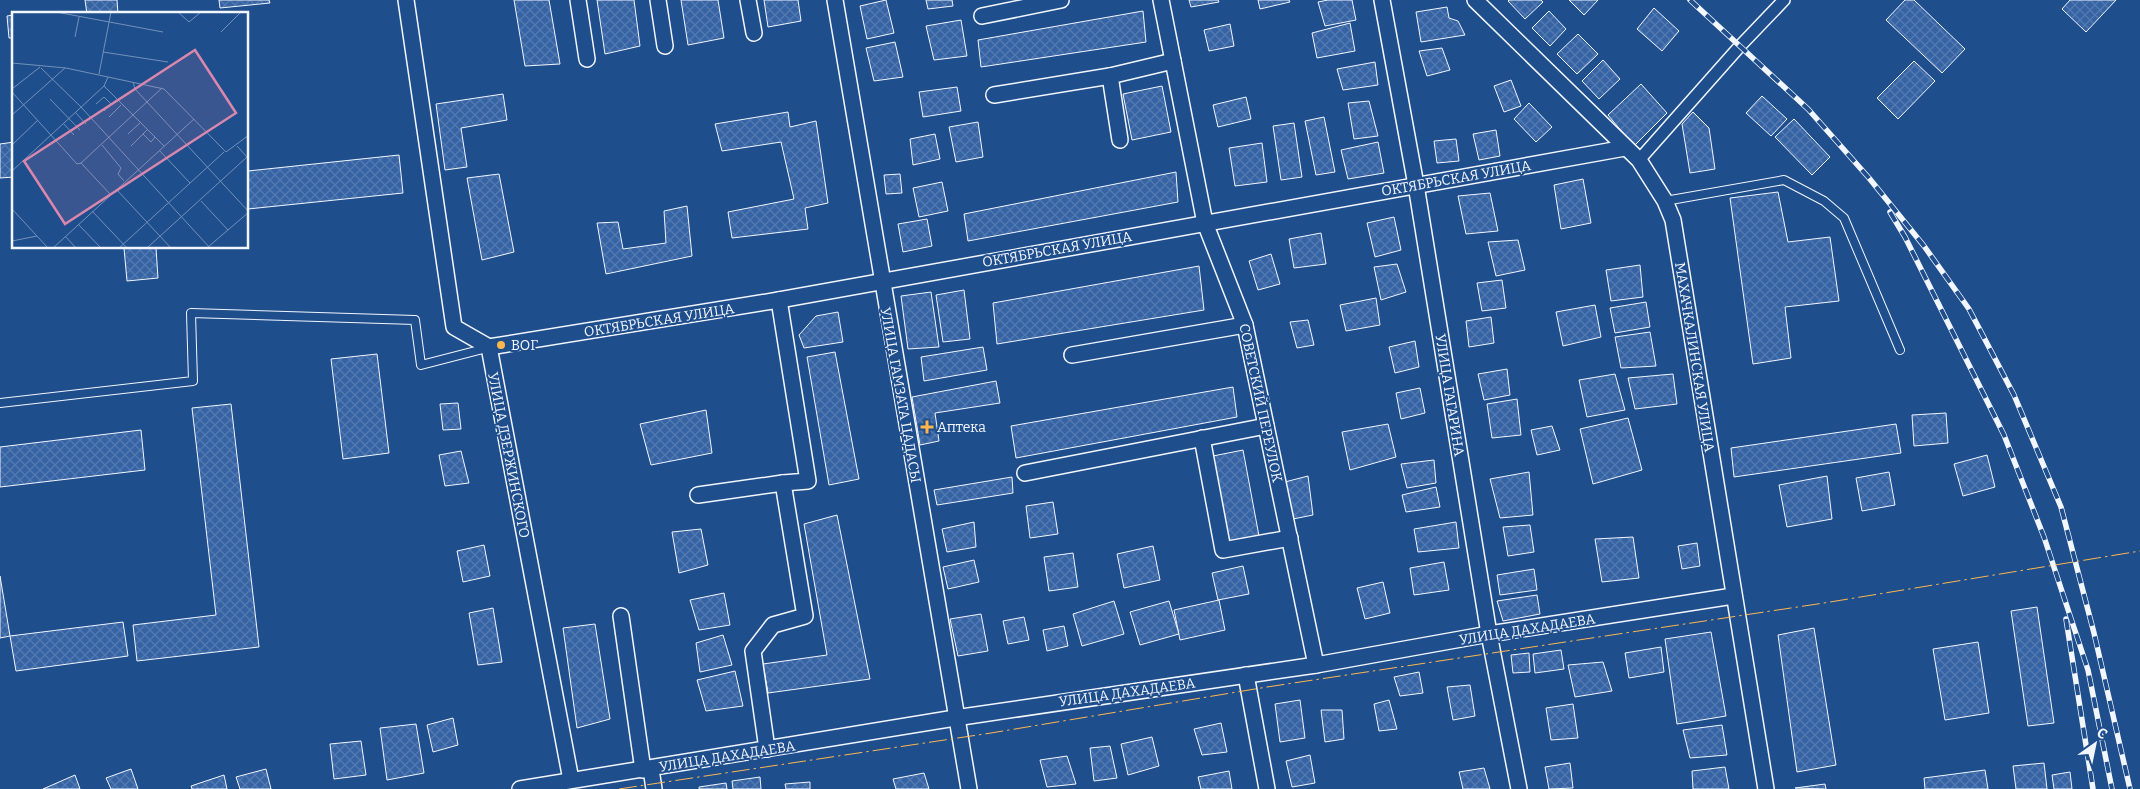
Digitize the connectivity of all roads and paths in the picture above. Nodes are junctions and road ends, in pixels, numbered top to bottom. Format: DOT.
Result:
graph roads {
  1 [pos="406,0"];
  2 [pos="578,0"];
  3 [pos="658,0"];
  4 [pos="748,0"];
  5 [pos="835,0"];
  6 [pos="1061,0"];
  7 [pos="1161,0"];
  8 [pos="1382,0"];
  9 [pos="1475,0"];
  10 [pos="1784,0"];
  11 [pos="982,16"];
  12 [pos="754,32"];
  13 [pos="666,46"];
  14 [pos="587,59"];
  15 [pos="1173,61"];
  16 [pos="1110,76"];
  17 [pos="994,95"];
  18 [pos="1120,140"];
  19 [pos="1625,148"];
  20 [pos="1639,160"];
  21 [pos="1416,185"];
  22 [pos="1665,201"];
  23 [pos="1205,223"];
  24 [pos="881,280"];
  25 [pos="779,300"];
  26 [pos="1246,325"];
  27 [pos="489,347"];
  28 [pos="1900,350"];
  29 [pos="1072,356"];
  30 [pos="0,403"];
  31 [pos="1266,426"];
  32 [pos="1202,438"];
  33 [pos="1025,473"];
  34 [pos="783,484"];
  35 [pos="698,495"];
  36 [pos="1290,538"];
  37 [pos="1734,596"];
  38 [pos="622,616"];
  39 [pos="1489,634"];
  40 [pos="1316,664"];
  41 [pos="1246,674"];
  42 [pos="955,718"];
  43 [pos="767,749"];
  44 [pos="647,769"];
  45 [pos="571,780"];
  46 [pos="520,789"];
  47 [pos="654,789"];
  48 [pos="969,789"];
  49 [pos="1266,789"];
  50 [pos="1519,789"];
  51 [pos="1766,789"];
  1 -- 27 [label="street"];
  2 -- 14 [label="street"];
  3 -- 13 [label="street"];
  4 -- 12 [label="street"];
  5 -- 24 [label="street, УЛИЦА ГАМЗАТА ЦАДАСЫ"];
  6 -- 11 [label="street"];
  7 -- 15 [label="street, СОВЕТСКИЙ ПЕРЕУЛОК"];
  8 -- 21 [label="street, УЛИЦА ГАГАРИНА"];
  9 -- 19 [label="street, МАХАЧКАЛИНСКАЯ УЛИЦА"];
  10 -- 20 [label="street"];
  15 -- 16 [label="street"];
  15 -- 23 [label="street, СОВЕТСКИЙ ПЕРЕУЛОК"];
  16 -- 17 [label="street"];
  16 -- 18 [label="street"];
  19 -- 20 [label="street, МАХАЧКАЛИНСКАЯ УЛИЦА"];
  19 -- 21 [label="street, ОКТЯБРЬСКАЯ УЛИЦА"];
  20 -- 22 [label="street, МАХАЧКАЛИНСКАЯ УЛИЦА"];
  21 -- 23 [label="street, ОКТЯБРЬСКАЯ УЛИЦА"];
  21 -- 39 [label="street, УЛИЦА ГАГАРИНА"];
  22 -- 28 [label="lane"];
  22 -- 37 [label="street, МАХАЧКАЛИНСКАЯ УЛИЦА"];
  23 -- 24 [label="street, ОКТЯБРЬСКАЯ УЛИЦА"];
  23 -- 26 [label="street, СОВЕТСКИЙ ПЕРЕУЛОК"];
  24 -- 25 [label="street, ОКТЯБРЬСКАЯ УЛИЦА"];
  24 -- 42 [label="street, УЛИЦА ГАМЗАТА ЦАДАСЫ"];
  25 -- 27 [label="street, ОКТЯБРЬСКАЯ УЛИЦА"];
  25 -- 34 [label="street"];
  26 -- 29 [label="street"];
  26 -- 31 [label="street, СОВЕТСКИЙ ПЕРЕУЛОК"];
  27 -- 30 [label="lane"];
  27 -- 45 [label="street, УЛИЦА ДЗЕРЖИНСКОГО"];
  31 -- 32 [label="street"];
  31 -- 36 [label="street, СОВЕТСКИЙ ПЕРЕУЛОК"];
  32 -- 33 [label="street"];
  32 -- 36 [label="street"];
  34 -- 35 [label="street"];
  34 -- 43 [label="street"];
  36 -- 40 [label="street, СОВЕТСКИЙ ПЕРЕУЛОК"];
  37 -- 39 [label="street, УЛИЦА ДАХАДАЕВА"];
  37 -- 51 [label="street, МАХАЧКАЛИНСКАЯ УЛИЦА"];
  38 -- 44 [label="street"];
  39 -- 40 [label="street, УЛИЦА ДАХАДАЕВА"];
  39 -- 50 [label="street, УЛИЦА ГАГАРИНА"];
  40 -- 41 [label="street, УЛИЦА ДАХАДАЕВА"];
  41 -- 42 [label="street, УЛИЦА ДАХАДАЕВА"];
  41 -- 49 [label="street"];
  42 -- 43 [label="street, УЛИЦА ДАХАДАЕВА"];
  42 -- 48 [label="street, УЛИЦА ГАМЗАТА ЦАДАСЫ"];
  43 -- 44 [label="street, УЛИЦА ДАХАДАЕВА"];
  44 -- 45 [label="street, УЛИЦА ДАХАДАЕВА"];
  44 -- 47 [label="street"];
  45 -- 46 [label="street, УЛИЦА ДАХАДАЕВА"];
}
